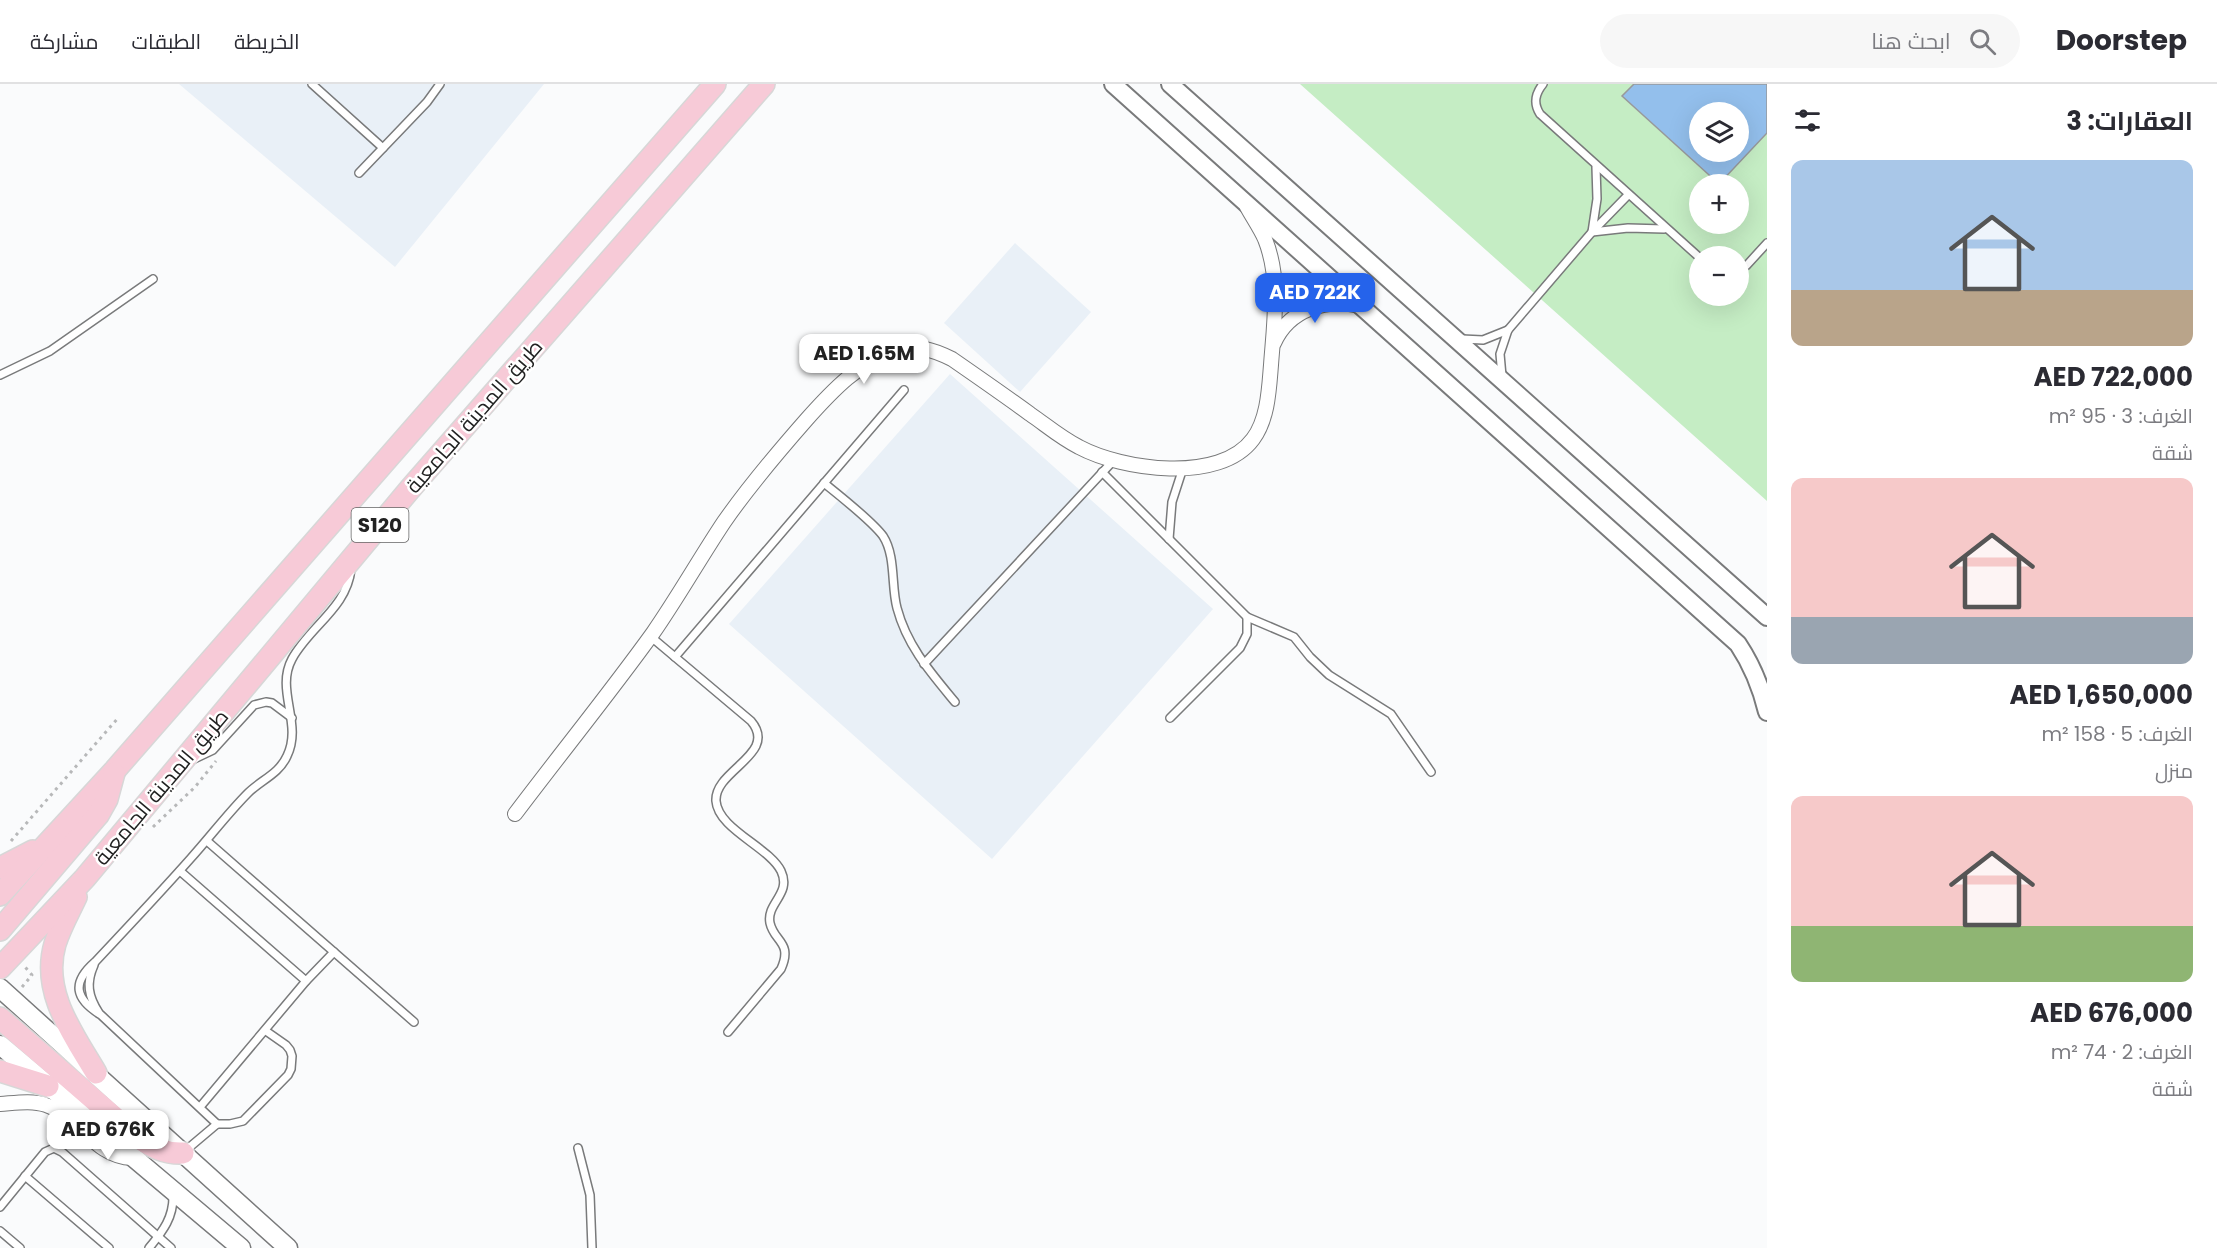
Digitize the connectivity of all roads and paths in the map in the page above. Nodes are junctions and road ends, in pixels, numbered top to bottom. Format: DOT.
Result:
graph roads {
  1 [pos="312,84"];
  2 [pos="440,84"];
  3 [pos="715,84"];
  4 [pos="1113,84"];
  5 [pos="1170,84"];
  6 [pos="1544,84"];
  7 [pos="767,85"];
  8 [pos="383,148"];
  9 [pos="1596,166"];
  10 [pos="359,173"];
  11 [pos="1628,195"];
  12 [pos="1242,200"];
  13 [pos="1664,229"];
  14 [pos="1592,232"];
  15 [pos="1767,243"];
  16 [pos="1689,249"];
  17 [pos="1749,263"];
  18 [pos="153,279"];
  19 [pos="1360,306"];
  20 [pos="1508,330"];
  21 [pos="1455,338"];
  22 [pos="1272,348"];
  23 [pos="0,375"];
  24 [pos="1503,380"];
  25 [pos="904,390"];
  26 [pos="1113,460"];
  27 [pos="1184,468"];
  28 [pos="1102,472"];
  29 [pos="824,483"];
  30 [pos="1169,539"];
  31 [pos="351,560"];
  32 [pos="1247,617"];
  33 [pos="1767,617"];
  34 [pos="650,636"];
  35 [pos="675,657"];
  36 [pos="924,664"];
  37 [pos="955,702"];
  38 [pos="1767,712"];
  39 [pos="118,718"];
  40 [pos="292,718"];
  41 [pos="1170,718"];
  42 [pos="219,757"];
  43 [pos="183,761"];
  44 [pos="115,770"];
  45 [pos="1431,772"];
  46 [pos="514,814"];
  47 [pos="153,827"];
  48 [pos="207,841"];
  49 [pos="44,845"];
  50 [pos="3,858"];
  51 [pos="180,871"];
  52 [pos="85,878"];
  53 [pos="0,895"];
  54 [pos="0,930"];
  55 [pos="334,952"];
  56 [pos="0,968"];
  57 [pos="306,981"];
  58 [pos="0,988"];
  59 [pos="0,1018"];
  60 [pos="414,1022"];
  61 [pos="266,1031"];
  62 [pos="728,1032"];
  63 [pos="0,1045"];
  64 [pos="0,1071"];
  65 [pos="96,1073"];
  66 [pos="48,1086"];
  67 [pos="0,1104"];
  68 [pos="200,1107"];
  69 [pos="217,1124"];
  70 [pos="578,1148"];
  71 [pos="183,1153"];
  72 [pos="132,1158"];
  73 [pos="26,1176"];
  74 [pos="173,1192"];
  75 [pos="0,1207"];
  76 [pos="0,1231"];
  77 [pos="158,1237"];
  78 [pos="236,1246"];
  79 [pos="20,1248"];
  80 [pos="109,1248"];
  81 [pos="149,1248"];
  82 [pos="171,1248"];
  83 [pos="288,1248"];
  84 [pos="592,1248"];
  1 -- 8 [label="lane"];
  2 -- 8 [label="lane"];
  3 -- 44 [label="main road, طريق المدينة الجامعية / S120"];
  4 -- 12 [label="street"];
  5 -- 21 [label="street"];
  6 -- 9 [label="lane"];
  7 -- 31 [label="main road, طريق المدينة الجامعية / S120"];
  8 -- 10 [label="lane"];
  9 -- 11 [label="lane"];
  9 -- 14 [label="lane"];
  11 -- 13 [label="lane"];
  11 -- 14 [label="lane"];
  12 -- 19 [label="street"];
  12 -- 22 [label="street"];
  13 -- 14 [label="lane"];
  13 -- 16 [label="lane"];
  14 -- 20 [label="lane"];
  15 -- 17 [label="lane"];
  18 -- 23 [label="lane"];
  19 -- 22 [label="street"];
  19 -- 38 [label="street"];
  20 -- 21 [label="lane"];
  20 -- 24 [label="lane"];
  21 -- 24 [label="street"];
  22 -- 27 [label="street"];
  24 -- 33 [label="street"];
  25 -- 29 [label="lane"];
  26 -- 27 [label="street"];
  26 -- 28 [label="lane"];
  26 -- 34 [label="street"];
  27 -- 30 [label="lane"];
  28 -- 30 [label="lane"];
  28 -- 36 [label="lane"];
  29 -- 35 [label="lane"];
  29 -- 36 [label="lane"];
  30 -- 32 [label="lane"];
  31 -- 40 [label="lane"];
  31 -- 43 [label="main road, طريق المدينة الجامعية / S120"];
  32 -- 41 [label="lane"];
  32 -- 45 [label="lane"];
  34 -- 35 [label="lane"];
  34 -- 46 [label="street"];
  35 -- 62 [label="lane"];
  36 -- 37 [label="lane"];
  39 -- 50 [label="path"];
  40 -- 43 [label="lane"];
  40 -- 48 [label="lane"];
  42 -- 47 [label="path"];
  43 -- 52 [label="main road, طريق المدينة الجامعية / S120"];
  44 -- 49 [label="main road, طريق المدينة الجامعية / S120"];
  44 -- 54 [label="main road"];
  48 -- 51 [label="lane"];
  48 -- 55 [label="lane"];
  49 -- 50 [label="main road"];
  49 -- 53 [label="main road, طريق المدينة الجامعية / S120"];
  51 -- 57 [label="lane"];
  51 -- 68 [label="lane"];
  52 -- 56 [label="main road, طريق المدينة الجامعية / S120"];
  52 -- 65 [label="main road"];
  55 -- 57 [label="lane"];
  55 -- 60 [label="lane"];
  57 -- 61 [label="lane"];
  58 -- 65 [label="main road"];
  59 -- 71 [label="main road"];
  61 -- 68 [label="lane"];
  61 -- 69 [label="lane"];
  63 -- 66 [label="main road"];
  64 -- 66 [label="main road"];
  65 -- 71 [label="main road"];
  66 -- 72 [label="main road"];
  67 -- 72 [label="street"];
  68 -- 69 [label="lane"];
  69 -- 71 [label="lane"];
  70 -- 84 [label="lane"];
  71 -- 83 [label="main road"];
  72 -- 74 [label="main road"];
  73 -- 75 [label="lane"];
  73 -- 77 [label="lane"];
  73 -- 80 [label="lane"];
  74 -- 77 [label="lane"];
  74 -- 78 [label="main road"];
  76 -- 79 [label="lane"];
  77 -- 81 [label="lane"];
  77 -- 82 [label="lane"];
}
